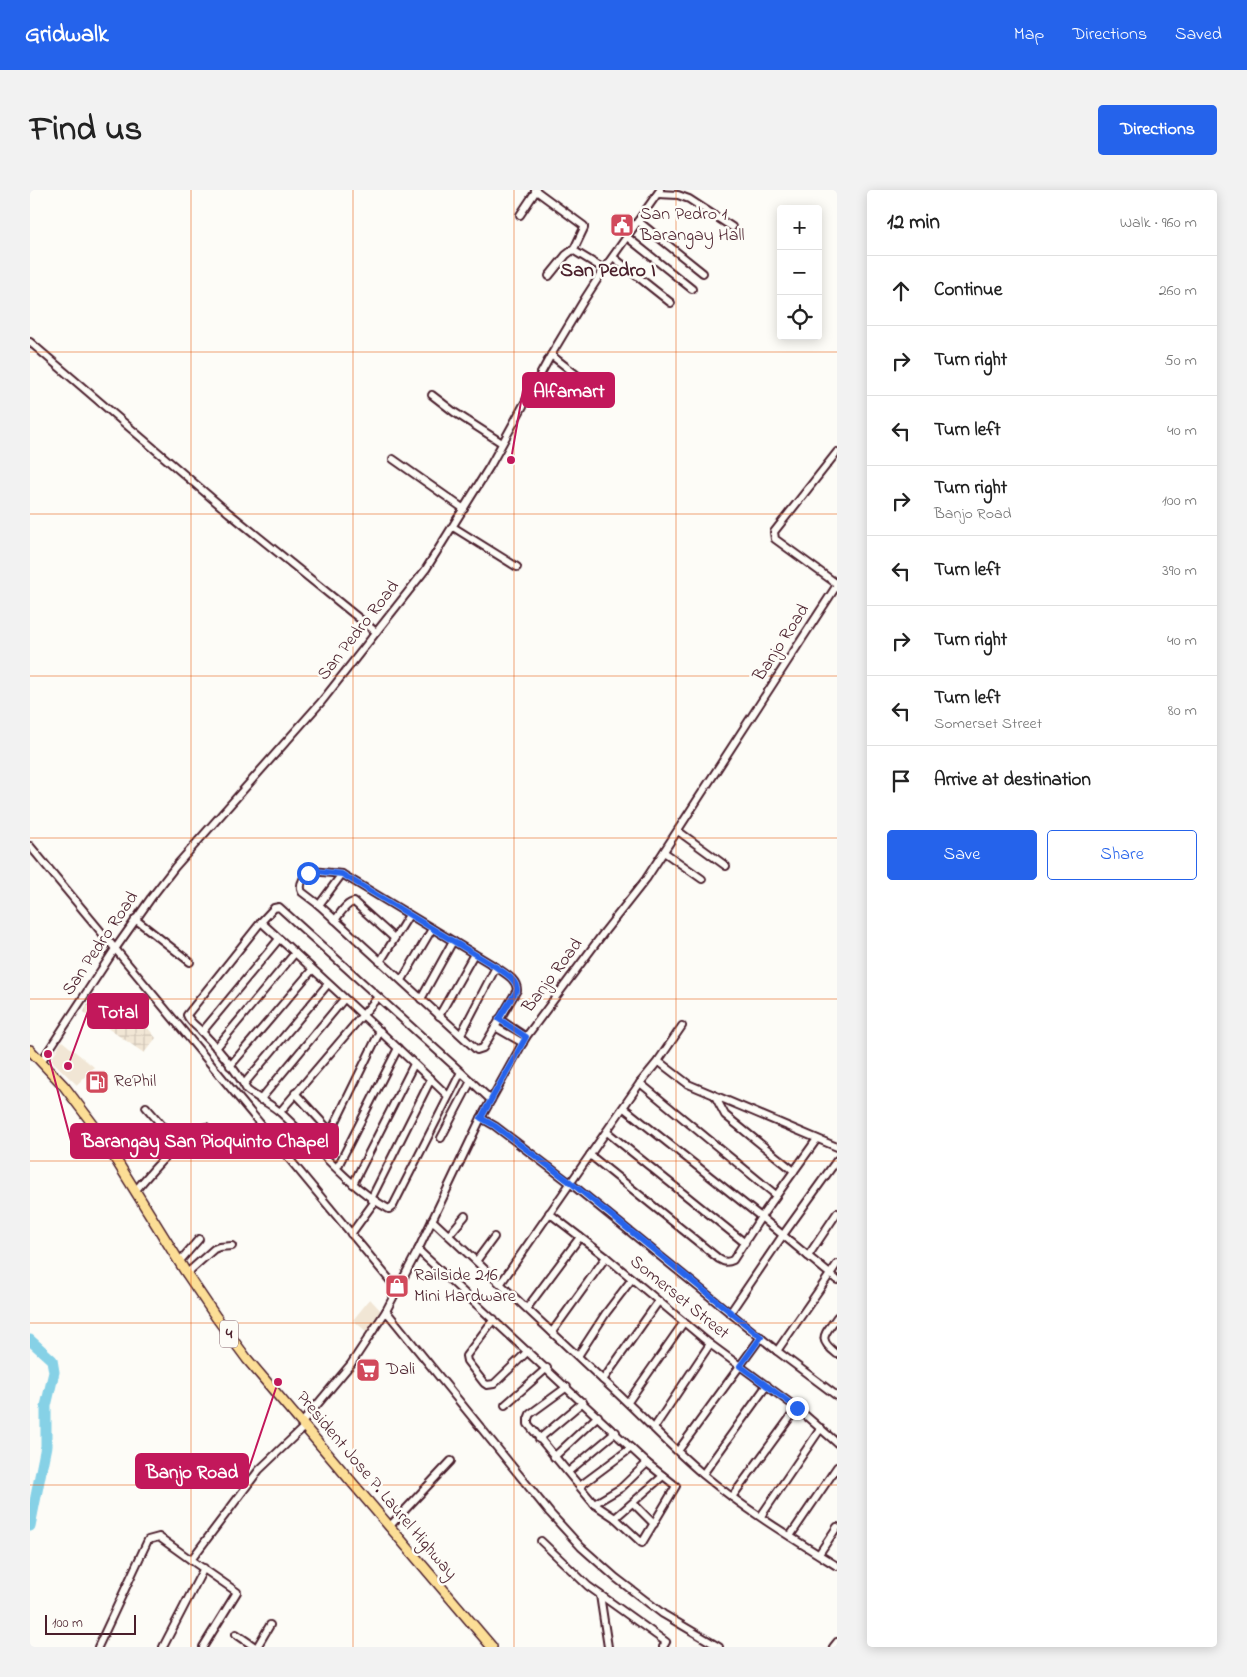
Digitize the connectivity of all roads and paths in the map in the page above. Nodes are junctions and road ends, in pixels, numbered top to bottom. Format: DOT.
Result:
graph roads {
  1 [pos="536,190"];
  2 [pos="659,192"];
  3 [pos="671,192"];
  4 [pos="520,215"];
  5 [pos="638,221"];
  6 [pos="732,227"];
  7 [pos="627,238"];
  8 [pos="574,249"];
  9 [pos="613,258"];
  10 [pos="604,269"];
  11 [pos="703,273"];
  12 [pos="549,276"];
  13 [pos="692,289"];
  14 [pos="671,303"];
  15 [pos="30,342"];
  16 [pos="550,355"];
  17 [pos="432,395"];
  18 [pos="609,396"];
  19 [pos="502,443"];
  20 [pos="837,452"];
  21 [pos="393,459"];
  22 [pos="464,509"];
  23 [pos="453,527"];
  24 [pos="517,567"];
  25 [pos="837,585"];
  26 [pos="376,632"];
  27 [pos="678,831"];
  28 [pos="30,846"];
  29 [pos="664,852"];
  30 [pos="726,866"];
  31 [pos="342,874"];
  32 [pos="702,879"];
  33 [pos="319,906"];
  34 [pos="409,915"];
  35 [pos="135,919"];
  36 [pos="335,920"];
  37 [pos="261,922"];
  38 [pos="432,929"];
  39 [pos="394,938"];
  40 [pos="280,939"];
  41 [pos="453,941"];
  42 [pos="115,948"];
  43 [pos="295,953"];
  44 [pos="474,954"];
  45 [pos="190,962"];
  46 [pos="380,962"];
  47 [pos="496,967"];
  48 [pos="312,970"];
  49 [pos="402,980"];
  50 [pos="328,984"];
  51 [pos="378,998"];
  52 [pos="344,999"];
  53 [pos="421,999"];
  54 [pos="363,1015"];
  55 [pos="440,1016"];
  56 [pos="499,1019"];
  57 [pos="682,1026"];
  58 [pos="494,1027"];
  59 [pos="380,1031"];
  60 [pos="202,1032"];
  61 [pos="461,1034"];
  62 [pos="524,1040"];
  63 [pos="216,1048"];
  64 [pos="398,1048"];
  65 [pos="30,1050"];
  66 [pos="658,1061"];
  67 [pos="41,1062"];
  68 [pos="414,1064"];
  69 [pos="230,1066"];
  70 [pos="462,1072"];
  71 [pos="430,1079"];
  72 [pos="471,1081"];
  73 [pos="640,1083"];
  74 [pos="244,1084"];
  75 [pos="295,1093"];
  76 [pos="448,1096"];
  77 [pos="715,1096"];
  78 [pos="260,1100"];
  79 [pos="491,1100"];
  80 [pos="146,1107"];
  81 [pos="624,1108"];
  82 [pos="280,1112"];
  83 [pos="481,1118"];
  84 [pos="260,1124"];
  85 [pos="206,1126"];
  86 [pos="331,1132"];
  87 [pos="607,1132"];
  88 [pos="441,1138"];
  89 [pos="245,1139"];
  90 [pos="817,1139"];
  91 [pos="178,1144"];
  92 [pos="837,1147"];
  93 [pos="321,1152"];
  94 [pos="590,1155"];
  95 [pos="837,1160"];
  96 [pos="337,1168"];
  97 [pos="794,1171"];
  98 [pos="570,1182"];
  99 [pos="353,1184"];
  100 [pos="136,1190"];
  101 [pos="776,1195"];
  102 [pos="373,1200"];
  103 [pos="549,1213"];
  104 [pos="837,1213"];
  105 [pos="465,1216"];
  106 [pos="761,1217"];
  107 [pos="432,1220"];
  108 [pos="351,1234"];
  109 [pos="448,1235"];
  110 [pos="783,1235"];
  111 [pos="494,1237"];
  112 [pos="580,1237"];
  113 [pos="199,1239"];
  114 [pos="745,1242"];
  115 [pos="232,1246"];
  116 [pos="418,1250"];
  117 [pos="808,1256"];
  118 [pos="606,1257"];
  119 [pos="477,1260"];
  120 [pos="179,1262"];
  121 [pos="837,1264"];
  122 [pos="186,1274"];
  123 [pos="830,1274"];
  124 [pos="632,1279"];
  125 [pos="837,1280"];
  126 [pos="500,1283"];
  127 [pos="398,1290"];
  128 [pos="658,1302"];
  129 [pos="527,1308"];
  130 [pos="386,1311"];
  131 [pos="730,1312"];
  132 [pos="837,1317"];
  133 [pos="494,1319"];
  134 [pos="684,1322"];
  135 [pos="552,1332"];
  136 [pos="761,1337"];
  137 [pos="710,1344"];
  138 [pos="528,1351"];
  139 [pos="777,1351"];
  140 [pos="837,1354"];
  141 [pos="578,1356"];
  142 [pos="740,1366"];
  143 [pos="547,1368"];
  144 [pos="603,1380"];
  145 [pos="767,1385"];
  146 [pos="567,1387"];
  147 [pos="837,1396"];
  148 [pos="583,1402"];
  149 [pos="628,1402"];
  150 [pos="504,1405"];
  151 [pos="797,1408"];
  152 [pos="598,1416"];
  153 [pos="302,1425"];
  154 [pos="654,1428"];
  155 [pos="821,1428"];
  156 [pos="616,1432"];
  157 [pos="539,1439"];
  158 [pos="837,1443"];
  159 [pos="631,1448"];
  160 [pos="678,1451"];
  161 [pos="554,1457"];
  162 [pos="451,1461"];
  163 [pos="648,1463"];
  164 [pos="837,1467"];
  165 [pos="568,1472"];
  166 [pos="704,1474"];
  167 [pos="663,1476"];
  168 [pos="580,1486"];
  169 [pos="732,1497"];
  170 [pos="594,1504"];
  171 [pos="632,1504"];
  172 [pos="761,1516"];
  173 [pos="615,1518"];
  174 [pos="654,1524"];
  175 [pos="389,1527"];
  176 [pos="837,1527"];
  177 [pos="790,1536"];
  178 [pos="541,1542"];
  179 [pos="819,1554"];
  180 [pos="191,1560"];
  181 [pos="837,1566"];
  182 [pos="204,1568"];
  183 [pos="600,1595"];
  184 [pos="270,1626"];
  185 [pos="236,1634"];
  186 [pos="837,1642"];
  187 [pos="98,1647"];
  188 [pos="163,1647"];
  189 [pos="203,1647"];
  190 [pos="256,1647"];
  191 [pos="492,1647"];
  192 [pos="608,1647"];
  193 [pos="663,1647"];
  194 [pos="719,1647"];
  195 [pos="833,1647"];
  1 -- 4 [label="street"];
  1 -- 8 [label="street"];
  2 -- 3 [label="street"];
  2 -- 5 [label="street, San Pedro Road"];
  3 -- 6 [label="street"];
  5 -- 7 [label="street, San Pedro Road"];
  5 -- 11 [label="street"];
  7 -- 9 [label="street, San Pedro Road"];
  7 -- 13 [label="street"];
  8 -- 10 [label="street"];
  8 -- 12 [label="street"];
  9 -- 10 [label="street, San Pedro Road"];
  9 -- 14 [label="street"];
  10 -- 16 [label="street, San Pedro Road"];
  15 -- 26 [label="street"];
  16 -- 18 [label="street"];
  16 -- 19 [label="street, San Pedro Road"];
  17 -- 19 [label="street"];
  19 -- 22 [label="street, San Pedro Road"];
  20 -- 25 [label="street"];
  21 -- 22 [label="street"];
  22 -- 23 [label="street, San Pedro Road"];
  23 -- 24 [label="street"];
  23 -- 26 [label="street, San Pedro Road"];
  25 -- 27 [label="street, Banjo Road"];
  26 -- 35 [label="street, San Pedro Road"];
  27 -- 29 [label="street, Banjo Road"];
  27 -- 30 [label="street"];
  28 -- 42 [label="street"];
  29 -- 32 [label="street"];
  29 -- 62 [label="street, Banjo Road"];
  31 -- 33 [label="street"];
  31 -- 33 [label="street"];
  31 -- 34 [label="street"];
  33 -- 36 [label="street"];
  34 -- 38 [label="street"];
  34 -- 39 [label="street"];
  35 -- 42 [label="street, San Pedro Road"];
  35 -- 45 [label="street"];
  36 -- 39 [label="street"];
  36 -- 46 [label="street"];
  37 -- 40 [label="street"];
  37 -- 51 [label="street"];
  37 -- 60 [label="street"];
  38 -- 41 [label="street"];
  38 -- 49 [label="street"];
  39 -- 46 [label="street"];
  40 -- 43 [label="street"];
  40 -- 60 [label="street"];
  41 -- 44 [label="street"];
  41 -- 53 [label="street"];
  42 -- 67 [label="street, San Pedro Road"];
  42 -- 84 [label="street"];
  43 -- 48 [label="street"];
  43 -- 63 [label="street"];
  44 -- 47 [label="street"];
  44 -- 55 [label="street"];
  46 -- 49 [label="street"];
  47 -- 56 [label="street"];
  47 -- 61 [label="street"];
  48 -- 50 [label="street"];
  48 -- 69 [label="street"];
  49 -- 53 [label="street"];
  50 -- 52 [label="street"];
  50 -- 74 [label="street"];
  51 -- 54 [label="street"];
  51 -- 70 [label="street"];
  52 -- 54 [label="street"];
  52 -- 78 [label="street"];
  53 -- 55 [label="street"];
  54 -- 59 [label="street"];
  54 -- 75 [label="street"];
  55 -- 61 [label="street"];
  56 -- 58 [label="street"];
  56 -- 62 [label="street"];
  57 -- 66 [label="street"];
  58 -- 61 [label="street"];
  58 -- 62 [label="street"];
  59 -- 64 [label="street"];
  59 -- 86 [label="street"];
  60 -- 63 [label="street"];
  62 -- 79 [label="street, Banjo Road"];
  63 -- 69 [label="street"];
  64 -- 68 [label="street"];
  64 -- 96 [label="street"];
  65 -- 67 [label="highway, President Jose P. Laurel Highway / 4"];
  66 -- 73 [label="street"];
  66 -- 77 [label="street"];
  67 -- 100 [label="highway, President Jose P. Laurel Highway / 4"];
  68 -- 71 [label="street"];
  68 -- 99 [label="street"];
  69 -- 74 [label="street"];
  70 -- 72 [label="street"];
  70 -- 76 [label="street"];
  71 -- 76 [label="street"];
  71 -- 102 [label="street"];
  72 -- 79 [label="street"];
  72 -- 88 [label="street"];
  73 -- 81 [label="street"];
  73 -- 101 [label="street"];
  74 -- 78 [label="street"];
  75 -- 82 [label="street"];
  75 -- 86 [label="street"];
  76 -- 102 [label="street"];
  77 -- 90 [label="street"];
  77 -- 97 [label="street"];
  78 -- 82 [label="street"];
  79 -- 83 [label="street, Banjo Road"];
  80 -- 91 [label="street"];
  81 -- 87 [label="street"];
  81 -- 106 [label="street"];
  82 -- 93 [label="street"];
  83 -- 98 [label="street"];
  83 -- 107 [label="street, Banjo Road"];
  84 -- 89 [label="street"];
  84 -- 108 [label="street"];
  85 -- 91 [label="street"];
  86 -- 93 [label="street"];
  87 -- 94 [label="street"];
  87 -- 114 [label="street"];
  90 -- 92 [label="street"];
  90 -- 97 [label="street"];
  91 -- 100 [label="street"];
  93 -- 96 [label="street"];
  94 -- 98 [label="street"];
  94 -- 114 [label="street"];
  95 -- 110 [label="street"];
  96 -- 99 [label="street"];
  97 -- 101 [label="street"];
  98 -- 103 [label="street"];
  98 -- 131 [label="street"];
  99 -- 102 [label="street"];
  100 -- 120 [label="highway, President Jose P. Laurel Highway / 4"];
  101 -- 106 [label="street"];
  102 -- 108 [label="street"];
  103 -- 112 [label="street, Somerset Street"];
  103 -- 126 [label="street"];
  104 -- 117 [label="street"];
  105 -- 109 [label="street"];
  106 -- 110 [label="street"];
  106 -- 114 [label="street"];
  107 -- 109 [label="street"];
  107 -- 116 [label="street, Banjo Road"];
  108 -- 127 [label="street"];
  109 -- 119 [label="street"];
  110 -- 117 [label="street"];
  110 -- 131 [label="street"];
  111 -- 119 [label="street"];
  112 -- 118 [label="street, Somerset Street"];
  112 -- 129 [label="street"];
  113 -- 120 [label="street"];
  115 -- 122 [label="street"];
  116 -- 127 [label="street, Banjo Road"];
  116 -- 133 [label="street"];
  117 -- 123 [label="street"];
  118 -- 124 [label="street, Somerset Street"];
  118 -- 135 [label="street"];
  119 -- 126 [label="street"];
  120 -- 122 [label="highway, President Jose P. Laurel Highway / 4"];
  121 -- 123 [label="street"];
  122 -- 153 [label="highway, President Jose P. Laurel Highway / 4"];
  123 -- 125 [label="street"];
  123 -- 139 [label="street"];
  124 -- 128 [label="street, Somerset Street"];
  124 -- 141 [label="street"];
  126 -- 129 [label="street"];
  127 -- 130 [label="street, Banjo Road"];
  128 -- 134 [label="street, Somerset Street"];
  128 -- 144 [label="street"];
  129 -- 135 [label="street"];
  130 -- 153 [label="street, Banjo Road"];
  130 -- 194 [label="street"];
  131 -- 136 [label="street"];
  132 -- 140 [label="street"];
  133 -- 138 [label="street"];
  133 -- 138 [label="street"];
  134 -- 137 [label="street, Somerset Street"];
  134 -- 149 [label="street"];
  135 -- 141 [label="street"];
  136 -- 139 [label="street"];
  136 -- 142 [label="street"];
  137 -- 142 [label="street, Somerset Street"];
  137 -- 154 [label="street"];
  138 -- 143 [label="street"];
  139 -- 147 [label="street"];
  141 -- 144 [label="street"];
  142 -- 145 [label="street, Somerset Street"];
  142 -- 160 [label="street"];
  143 -- 146 [label="street"];
  143 -- 150 [label="street"];
  144 -- 149 [label="street"];
  145 -- 151 [label="street, Somerset Street"];
  145 -- 166 [label="street"];
  146 -- 148 [label="street"];
  146 -- 157 [label="street"];
  148 -- 152 [label="street"];
  148 -- 157 [label="street"];
  149 -- 154 [label="street"];
  151 -- 155 [label="street, Somerset Street"];
  151 -- 169 [label="street"];
  152 -- 156 [label="street"];
  152 -- 161 [label="street"];
  153 -- 175 [label="highway, President Jose P. Laurel Highway / 4"];
  153 -- 180 [label="street, Banjo Road"];
  154 -- 160 [label="street"];
  155 -- 158 [label="street, Somerset Street"];
  155 -- 172 [label="street"];
  156 -- 159 [label="street"];
  156 -- 165 [label="street"];
  157 -- 161 [label="street"];
  159 -- 163 [label="street"];
  159 -- 168 [label="street"];
  160 -- 166 [label="street"];
  161 -- 165 [label="street"];
  162 -- 175 [label="street"];
  163 -- 167 [label="street"];
  163 -- 170 [label="street"];
  164 -- 177 [label="street"];
  165 -- 168 [label="street"];
  166 -- 169 [label="street"];
  167 -- 171 [label="street"];
  167 -- 174 [label="street"];
  168 -- 170 [label="street"];
  169 -- 172 [label="street"];
  170 -- 173 [label="street"];
  171 -- 173 [label="street"];
  171 -- 174 [label="street"];
  172 -- 177 [label="street"];
  173 -- 174 [label="street"];
  175 -- 191 [label="highway, President Jose P. Laurel Highway / 4"];
  176 -- 179 [label="street"];
  177 -- 179 [label="street"];
  178 -- 183 [label="street"];
  179 -- 181 [label="street"];
  180 -- 182 [label="street"];
  180 -- 187 [label="street"];
  182 -- 188 [label="street"];
  182 -- 189 [label="street"];
  183 -- 192 [label="street"];
  183 -- 193 [label="street"];
  184 -- 190 [label="street"];
  185 -- 190 [label="street"];
  186 -- 195 [label="street"];
}
